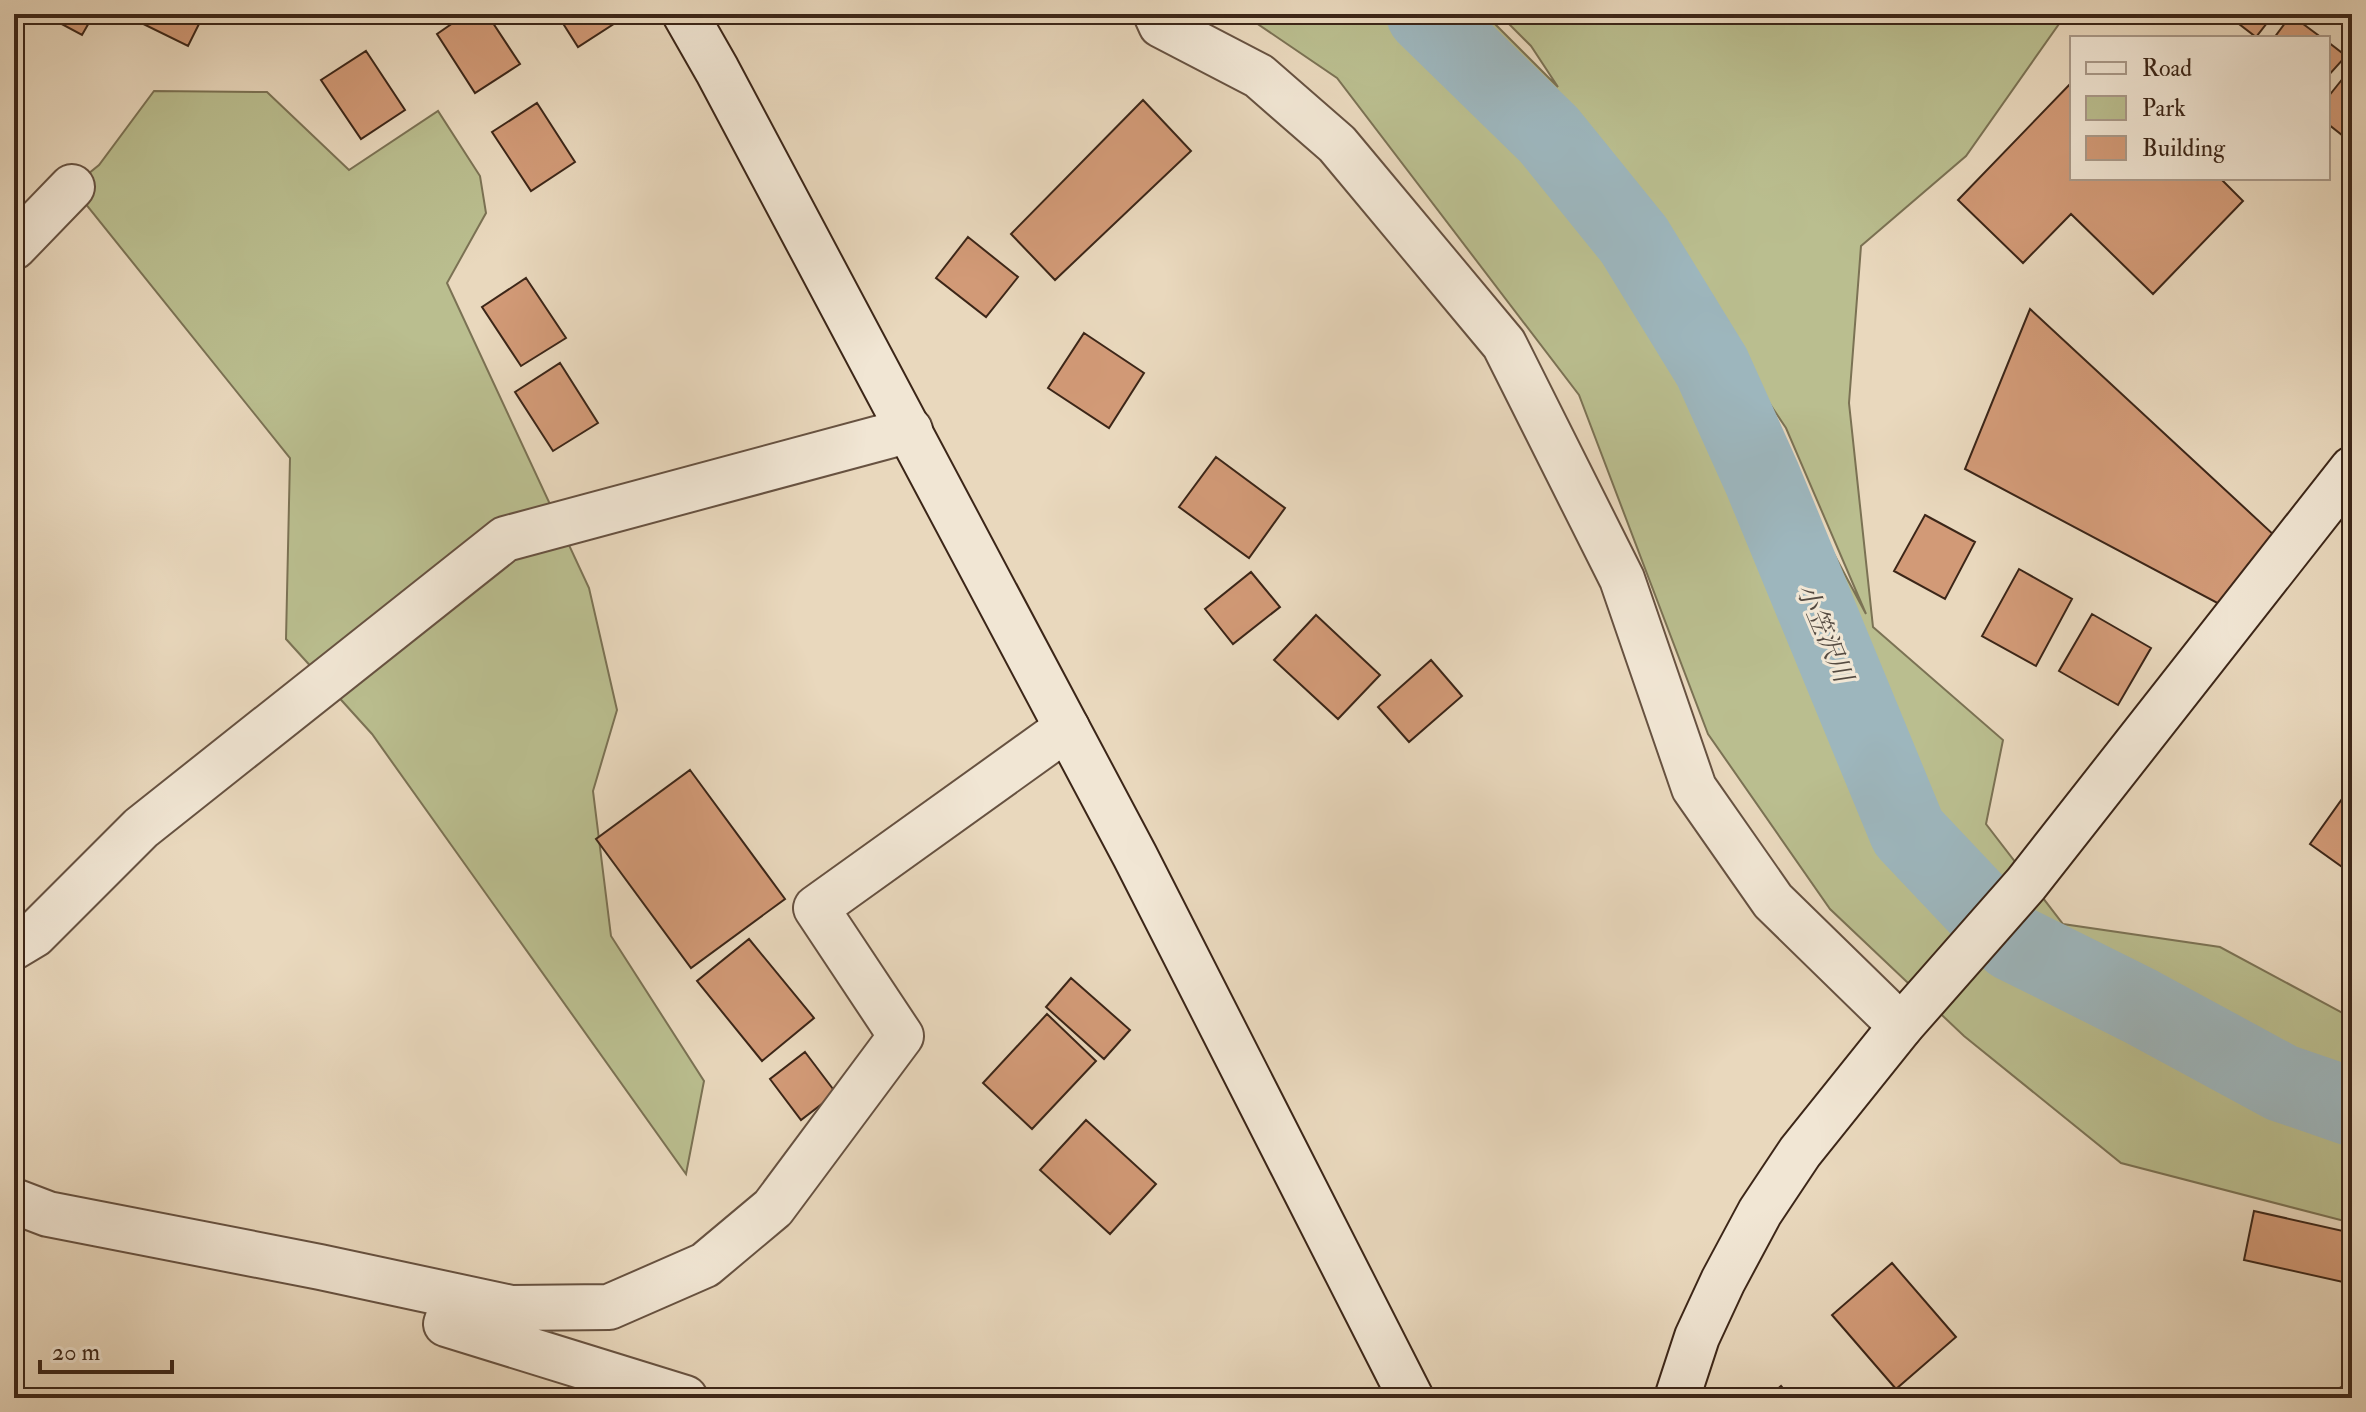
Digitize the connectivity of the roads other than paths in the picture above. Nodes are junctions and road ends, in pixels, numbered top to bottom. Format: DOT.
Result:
graph roads {
  1 [pos="685,14"];
  2 [pos="1156,14"];
  3 [pos="72,187"];
  4 [pos="14,247"];
  5 [pos="910,430"];
  6 [pos="2352,469"];
  7 [pos="1067,728"];
  8 [pos="14,947"];
  9 [pos="1901,1026"];
  10 [pos="14,1201"];
  11 [pos="455,1296"];
  12 [pos="624,1300"];
  13 [pos="596,1385"];
  14 [pos="685,1398"];
  15 [pos="1411,1398"];
  16 [pos="1677,1398"];
  1 -- 5 [label="street"];
  2 -- 9 [label="street"];
  3 -- 4 [label="street"];
  5 -- 7 [label="street"];
  5 -- 8 [label="street"];
  6 -- 9 [label="street"];
  7 -- 12 [label="street"];
  7 -- 15 [label="street"];
  9 -- 16 [label="street"];
  10 -- 11 [label="street"];
  11 -- 12 [label="street"];
  11 -- 13 [label="street"];
  12 -- 13 [label="street"];
  13 -- 14 [label="street"];
}
